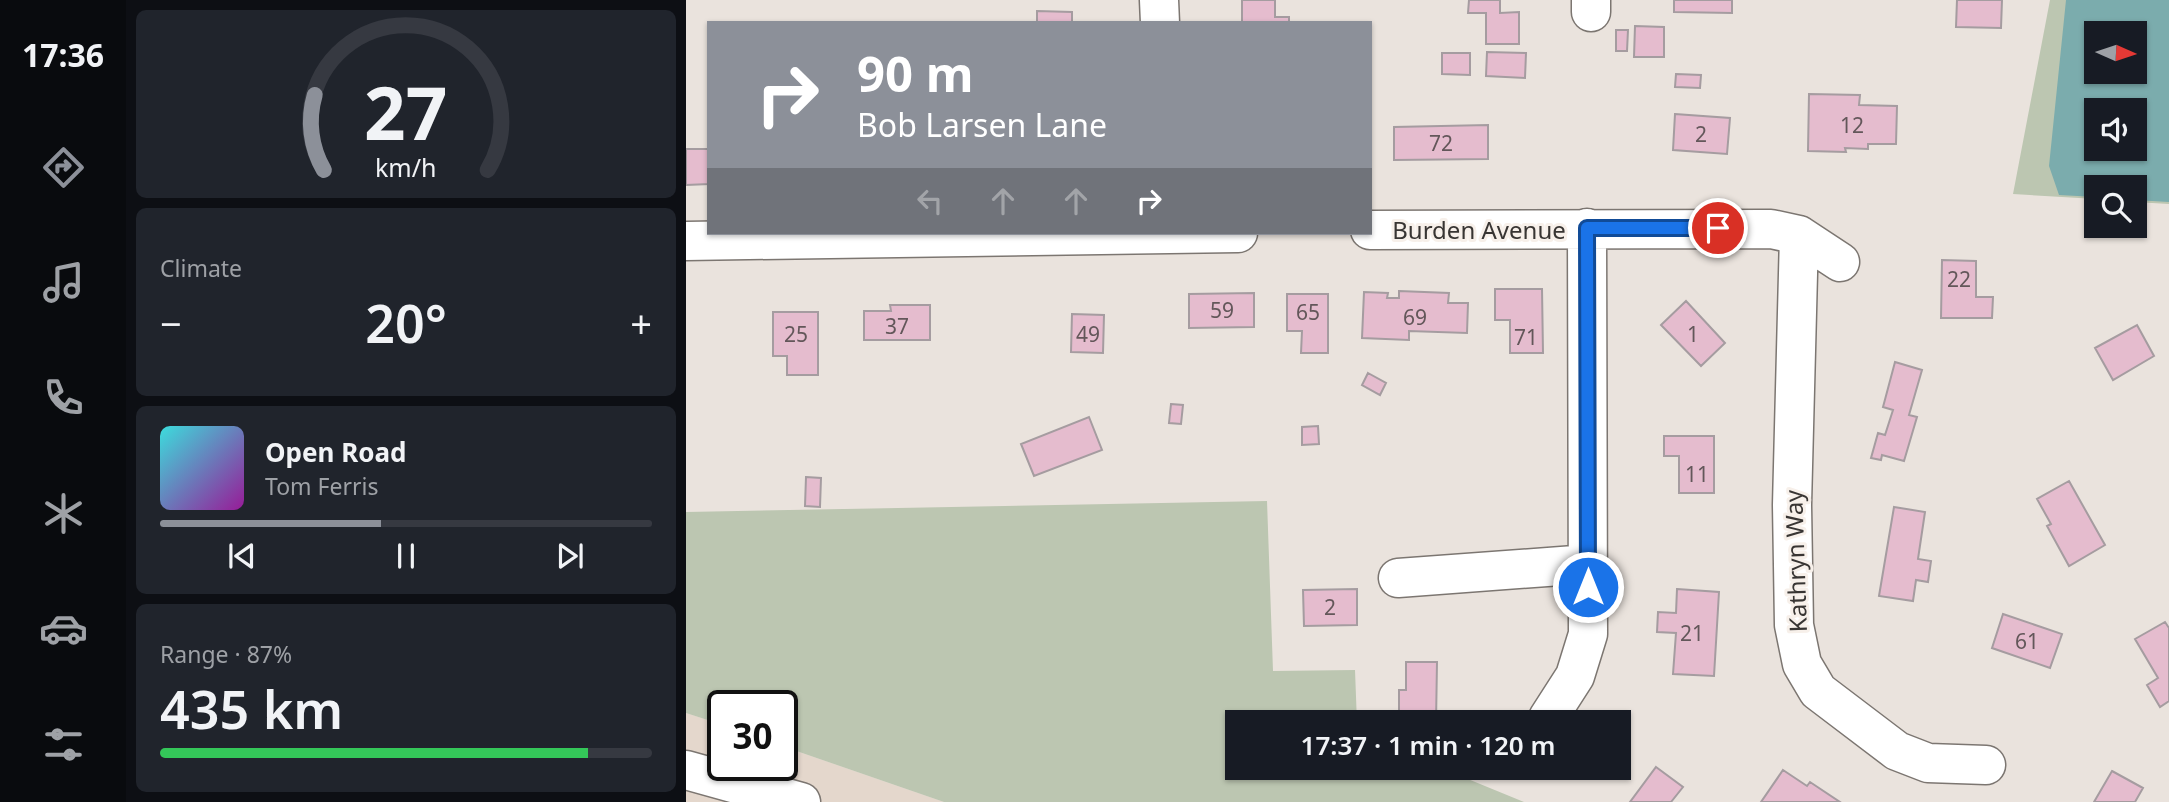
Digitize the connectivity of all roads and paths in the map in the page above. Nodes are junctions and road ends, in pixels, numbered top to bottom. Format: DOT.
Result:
graph roads {
  1 [pos="1159,0"];
  2 [pos="1160,21"];
  3 [pos="1587,228"];
  4 [pos="1372,230"];
  5 [pos="1096,235"];
  6 [pos="1799,235"];
  7 [pos="686,241"];
  8 [pos="1840,262"];
  9 [pos="1588,564"];
  10 [pos="1398,578"];
  11 [pos="1553,710"];
  12 [pos="1986,765"];
  13 [pos="686,770"];
  14 [pos="801,802"];
  1 -- 2 [label="street"];
  3 -- 4 [label="street, Burden Avenue"];
  3 -- 6 [label="street, Burden Avenue"];
  3 -- 9 [label="street"];
  5 -- 7 [label="street"];
  6 -- 8 [label="street"];
  6 -- 12 [label="street, Kathryn Way"];
  9 -- 10 [label="street"];
  9 -- 11 [label="street"];
  13 -- 14 [label="street"];
}
